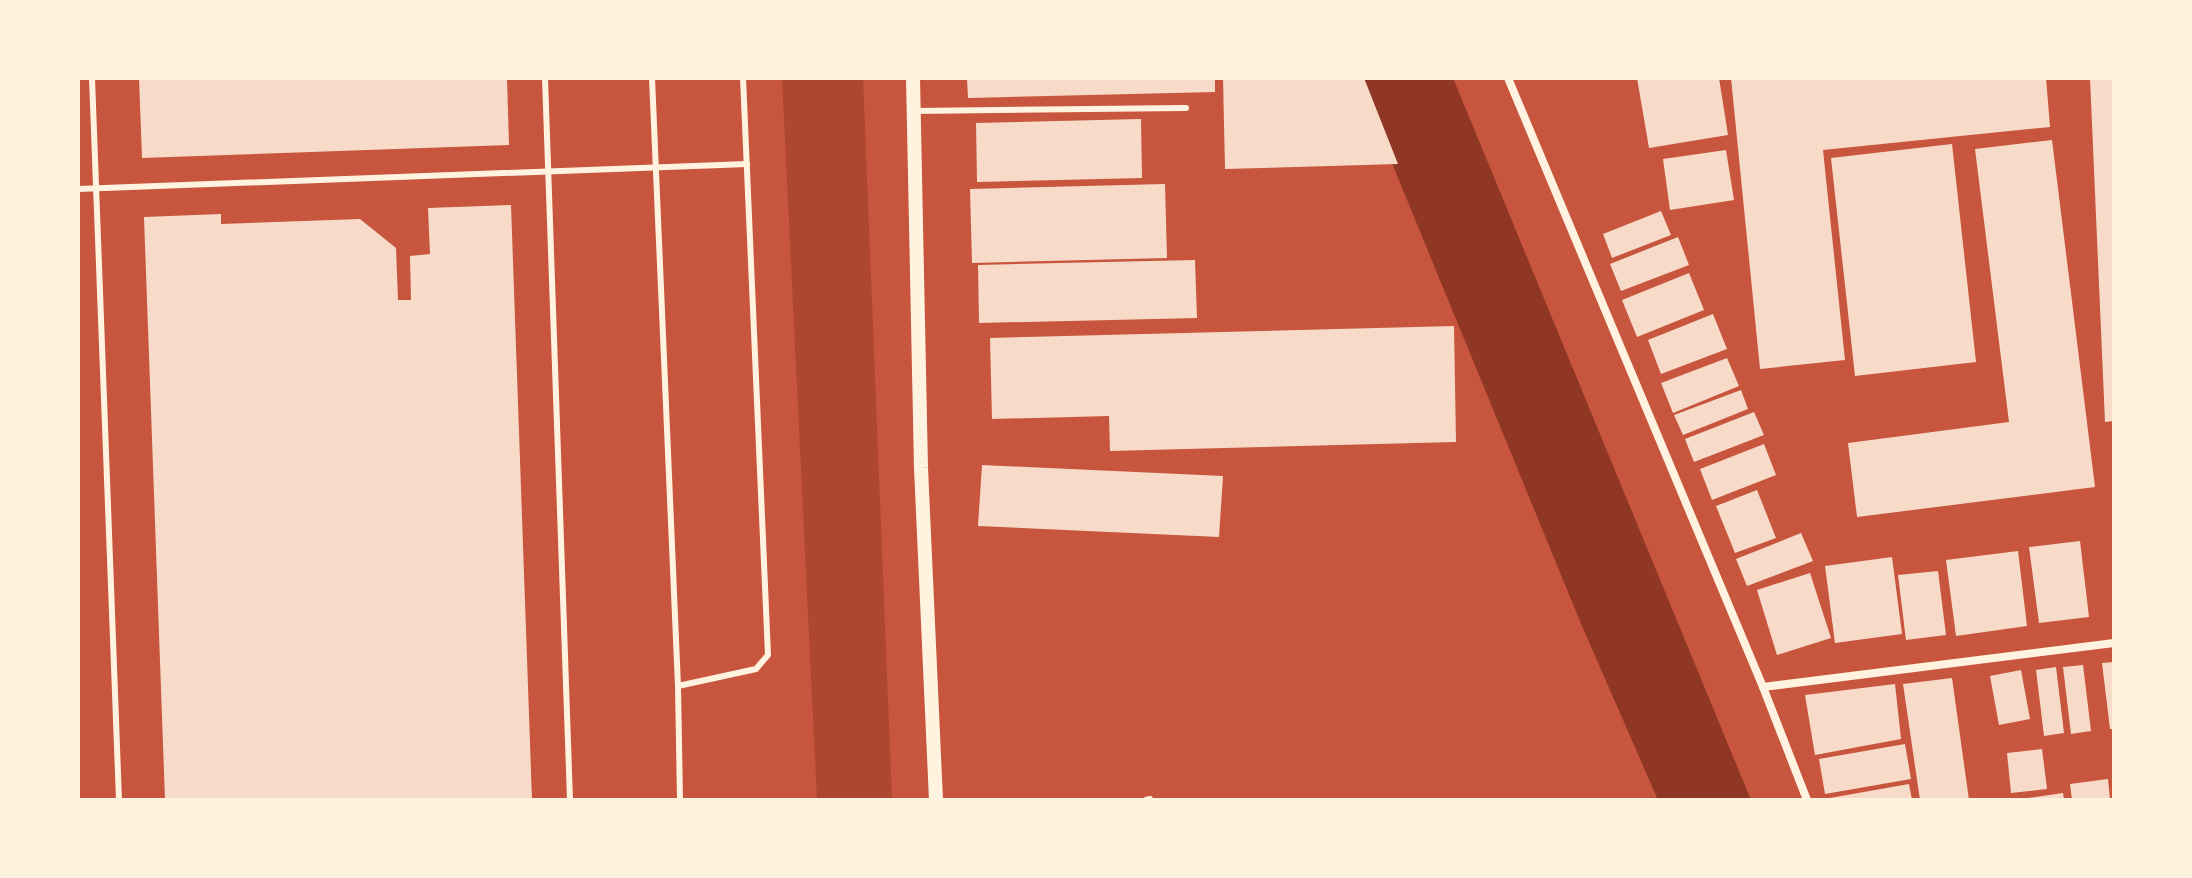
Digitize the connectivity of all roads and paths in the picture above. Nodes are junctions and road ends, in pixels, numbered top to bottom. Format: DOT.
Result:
graph roads {
  1 [pos="92,78"];
  2 [pos="545,78"];
  3 [pos="652,78"];
  4 [pos="743,78"];
  5 [pos="913,78"];
  6 [pos="1508,78"];
  7 [pos="1186,108"];
  8 [pos="913,111"];
  9 [pos="747,164"];
  10 [pos="657,167"];
  11 [pos="548,172"];
  12 [pos="78,189"];
  13 [pos="96,189"];
  14 [pos="2114,643"];
  15 [pos="678,686"];
  16 [pos="1763,687"];
  17 [pos="119,800"];
  18 [pos="570,800"];
  19 [pos="680,800"];
  20 [pos="936,800"];
  21 [pos="1807,800"];
  1 -- 13 [label="lane"];
  2 -- 11 [label="lane"];
  3 -- 10 [label="lane"];
  4 -- 9 [label="lane"];
  5 -- 8 [label="street"];
  6 -- 16 [label="street"];
  7 -- 8 [label="lane"];
  8 -- 20 [label="street"];
  9 -- 10 [label="lane"];
  9 -- 15 [label="lane"];
  10 -- 11 [label="lane"];
  10 -- 15 [label="lane"];
  11 -- 13 [label="lane"];
  11 -- 18 [label="lane"];
  12 -- 13 [label="lane"];
  13 -- 17 [label="lane"];
  14 -- 16 [label="street"];
  15 -- 19 [label="lane"];
  16 -- 21 [label="street"];
}
